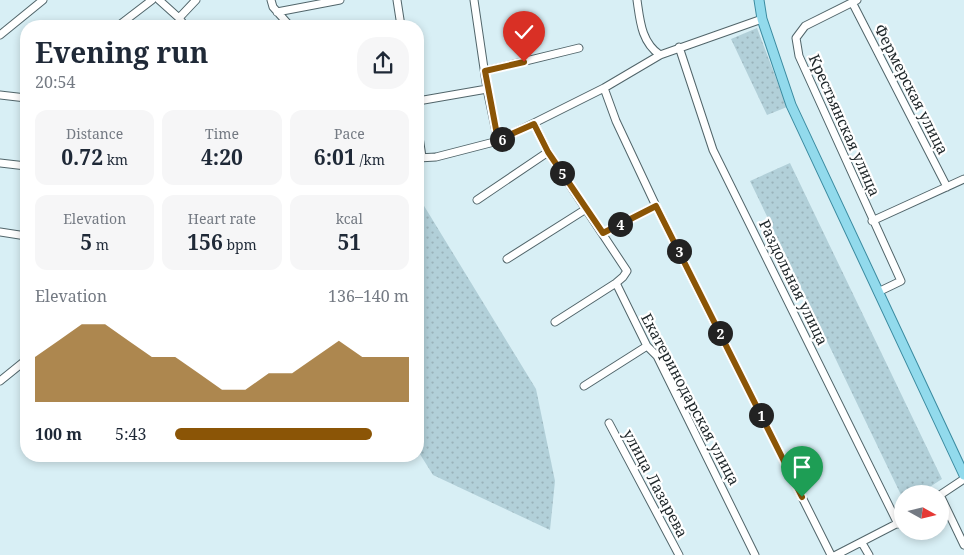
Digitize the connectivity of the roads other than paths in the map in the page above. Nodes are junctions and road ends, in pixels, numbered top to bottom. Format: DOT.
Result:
graph roads {
  1 [pos="43,0"];
  2 [pos="152,0"];
  3 [pos="159,0"];
  4 [pos="196,0"];
  5 [pos="271,0"];
  6 [pos="340,0"];
  7 [pos="397,0"];
  8 [pos="474,0"];
  9 [pos="637,0"];
  10 [pos="759,0"];
  11 [pos="855,1"];
  12 [pos="277,12"];
  13 [pos="179,18"];
  14 [pos="762,19"];
  15 [pos="126,20"];
  16 [pos="284,20"];
  17 [pos="400,20"];
  18 [pos="0,35"];
  19 [pos="679,47"];
  20 [pos="579,48"];
  21 [pos="660,54"];
  22 [pos="485,71"];
  23 [pos="604,88"];
  24 [pos="487,89"];
  25 [pos="0,95"];
  26 [pos="20,97"];
  27 [pos="424,100"];
  28 [pos="534,124"];
  29 [pos="498,140"];
  30 [pos="548,152"];
  31 [pos="424,157"];
  32 [pos="0,163"];
  33 [pos="20,165"];
  34 [pos="964,178"];
  35 [pos="947,187"];
  36 [pos="477,200"];
  37 [pos="656,206"];
  38 [pos="586,210"];
  39 [pos="872,221"];
  40 [pos="0,232"];
  41 [pos="603,233"];
  42 [pos="20,235"];
  43 [pos="507,259"];
  44 [pos="616,283"];
  45 [pos="878,292"];
  46 [pos="555,322"];
  47 [pos="647,346"];
  48 [pos="20,365"];
  49 [pos="0,381"];
  50 [pos="584,386"];
  51 [pos="609,423"];
  52 [pos="964,475"];
  53 [pos="964,479"];
  54 [pos="949,490"];
  55 [pos="894,510"];
  56 [pos="949,514"];
  57 [pos="894,525"];
  58 [pos="862,543"];
  59 [pos="964,545"];
  60 [pos="679,555"];
  61 [pos="755,555"];
  62 [pos="831,555"];
  63 [pos="836,555"];
  64 [pos="869,555"];
  1 -- 18 [label="street"];
  2 -- 15 [label="street"];
  3 -- 13 [label="street"];
  4 -- 13 [label="street"];
  5 -- 12 [label="street"];
  6 -- 12 [label="street"];
  7 -- 17 [label="street"];
  8 -- 22 [label="street"];
  9 -- 21 [label="street"];
  10 -- 14 [label="main road"];
  11 -- 35 [label="street, Фермерская улица"];
  11 -- 39 [label="street, Крестьянская улица"];
  12 -- 16 [label="street"];
  14 -- 19 [label="street"];
  14 -- 45 [label="main road"];
  19 -- 21 [label="street"];
  19 -- 55 [label="street, Раздольная улица"];
  20 -- 22 [label="street"];
  21 -- 23 [label="street"];
  22 -- 24 [label="street"];
  23 -- 28 [label="street"];
  23 -- 37 [label="street"];
  24 -- 27 [label="street"];
  24 -- 29 [label="street"];
  25 -- 26 [label="street"];
  28 -- 29 [label="street"];
  28 -- 30 [label="street"];
  29 -- 31 [label="street"];
  30 -- 36 [label="street"];
  30 -- 38 [label="street"];
  32 -- 33 [label="street"];
  34 -- 35 [label="street"];
  35 -- 39 [label="street"];
  37 -- 41 [label="street"];
  37 -- 62 [label="street"];
  38 -- 41 [label="street"];
  38 -- 43 [label="street"];
  39 -- 45 [label="street, Крестьянская улица"];
  40 -- 42 [label="street"];
  41 -- 44 [label="street"];
  44 -- 46 [label="street"];
  44 -- 47 [label="street, Екатеринодарская улица"];
  45 -- 52 [label="main road"];
  47 -- 50 [label="street"];
  47 -- 61 [label="street, Екатеринодарская улица"];
  48 -- 49 [label="street"];
  51 -- 60 [label="street, улица Лазарева"];
  53 -- 54 [label="street"];
  56 -- 59 [label="street"];
  57 -- 58 [label="street"];
  58 -- 63 [label="street"];
  58 -- 64 [label="street"];
}
